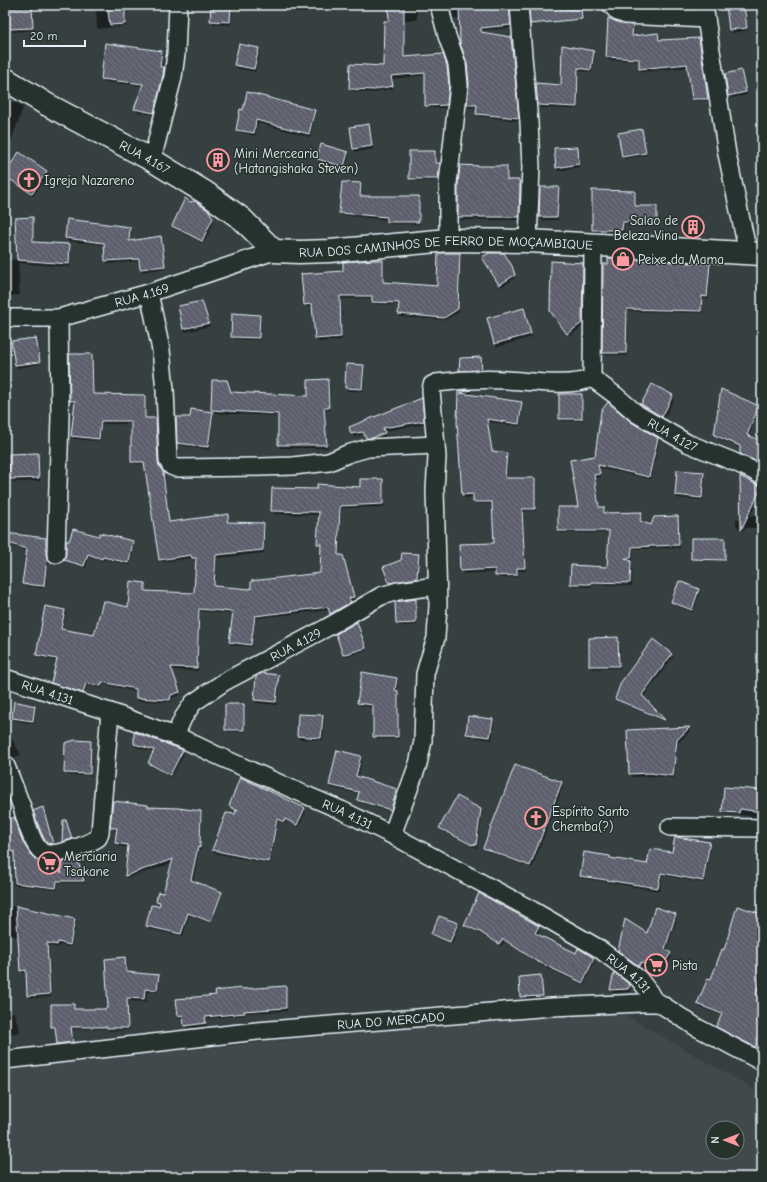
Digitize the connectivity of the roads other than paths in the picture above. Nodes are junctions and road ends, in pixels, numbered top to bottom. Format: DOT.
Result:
graph roads {
  1 [pos="178,5"];
  2 [pos="439,5"];
  3 [pos="519,5"];
  4 [pos="610,5"];
  5 [pos="705,12"];
  6 [pos="5,79"];
  7 [pos="152,160"];
  8 [pos="448,240"];
  9 [pos="528,241"];
  10 [pos="593,245"];
  11 [pos="274,251"];
  12 [pos="755,254"];
  13 [pos="149,293"];
  14 [pos="5,318"];
  15 [pos="59,318"];
  16 [pos="592,378"];
  17 [pos="436,445"];
  18 [pos="762,476"];
  19 [pos="56,554"];
  20 [pos="437,586"];
  21 [pos="5,678"];
  22 [pos="110,712"];
  23 [pos="175,736"];
  24 [pos="5,764"];
  25 [pos="670,827"];
  26 [pos="762,828"];
  27 [pos="392,834"];
  28 [pos="659,1003"];
  29 [pos="5,1060"];
  30 [pos="762,1062"];
  1 -- 7 [label="street"];
  2 -- 8 [label="street"];
  3 -- 9 [label="street"];
  4 -- 5 [label="street"];
  5 -- 12 [label="street"];
  6 -- 7 [label="street, RUA 4.167"];
  7 -- 11 [label="street, RUA 4.167"];
  8 -- 9 [label="street, RUA DOS CAMINHOS DE FERRO DE MOÇAMBIQUE"];
  8 -- 11 [label="street, RUA DOS CAMINHOS DE FERRO DE MOÇAMBIQUE"];
  9 -- 10 [label="street, RUA DOS CAMINHOS DE FERRO DE MOÇAMBIQUE"];
  10 -- 12 [label="street, RUA DOS CAMINHOS DE FERRO DE MOÇAMBIQUE"];
  10 -- 16 [label="street"];
  11 -- 13 [label="street, RUA 4.169"];
  13 -- 15 [label="street, RUA 4.169"];
  13 -- 17 [label="street"];
  14 -- 15 [label="street, RUA 4.169"];
  15 -- 19 [label="street"];
  16 -- 17 [label="street"];
  16 -- 18 [label="street, RUA 4.127"];
  17 -- 20 [label="street"];
  20 -- 23 [label="street, RUA 4.129"];
  20 -- 27 [label="street"];
  21 -- 22 [label="street, RUA 4.131"];
  22 -- 23 [label="street, RUA 4.131"];
  22 -- 24 [label="street"];
  23 -- 27 [label="street, RUA 4.131"];
  25 -- 26 [label="street"];
  27 -- 28 [label="street, RUA 4.131"];
  28 -- 29 [label="street, RUA DO MERCADO"];
  28 -- 30 [label="street"];
}
